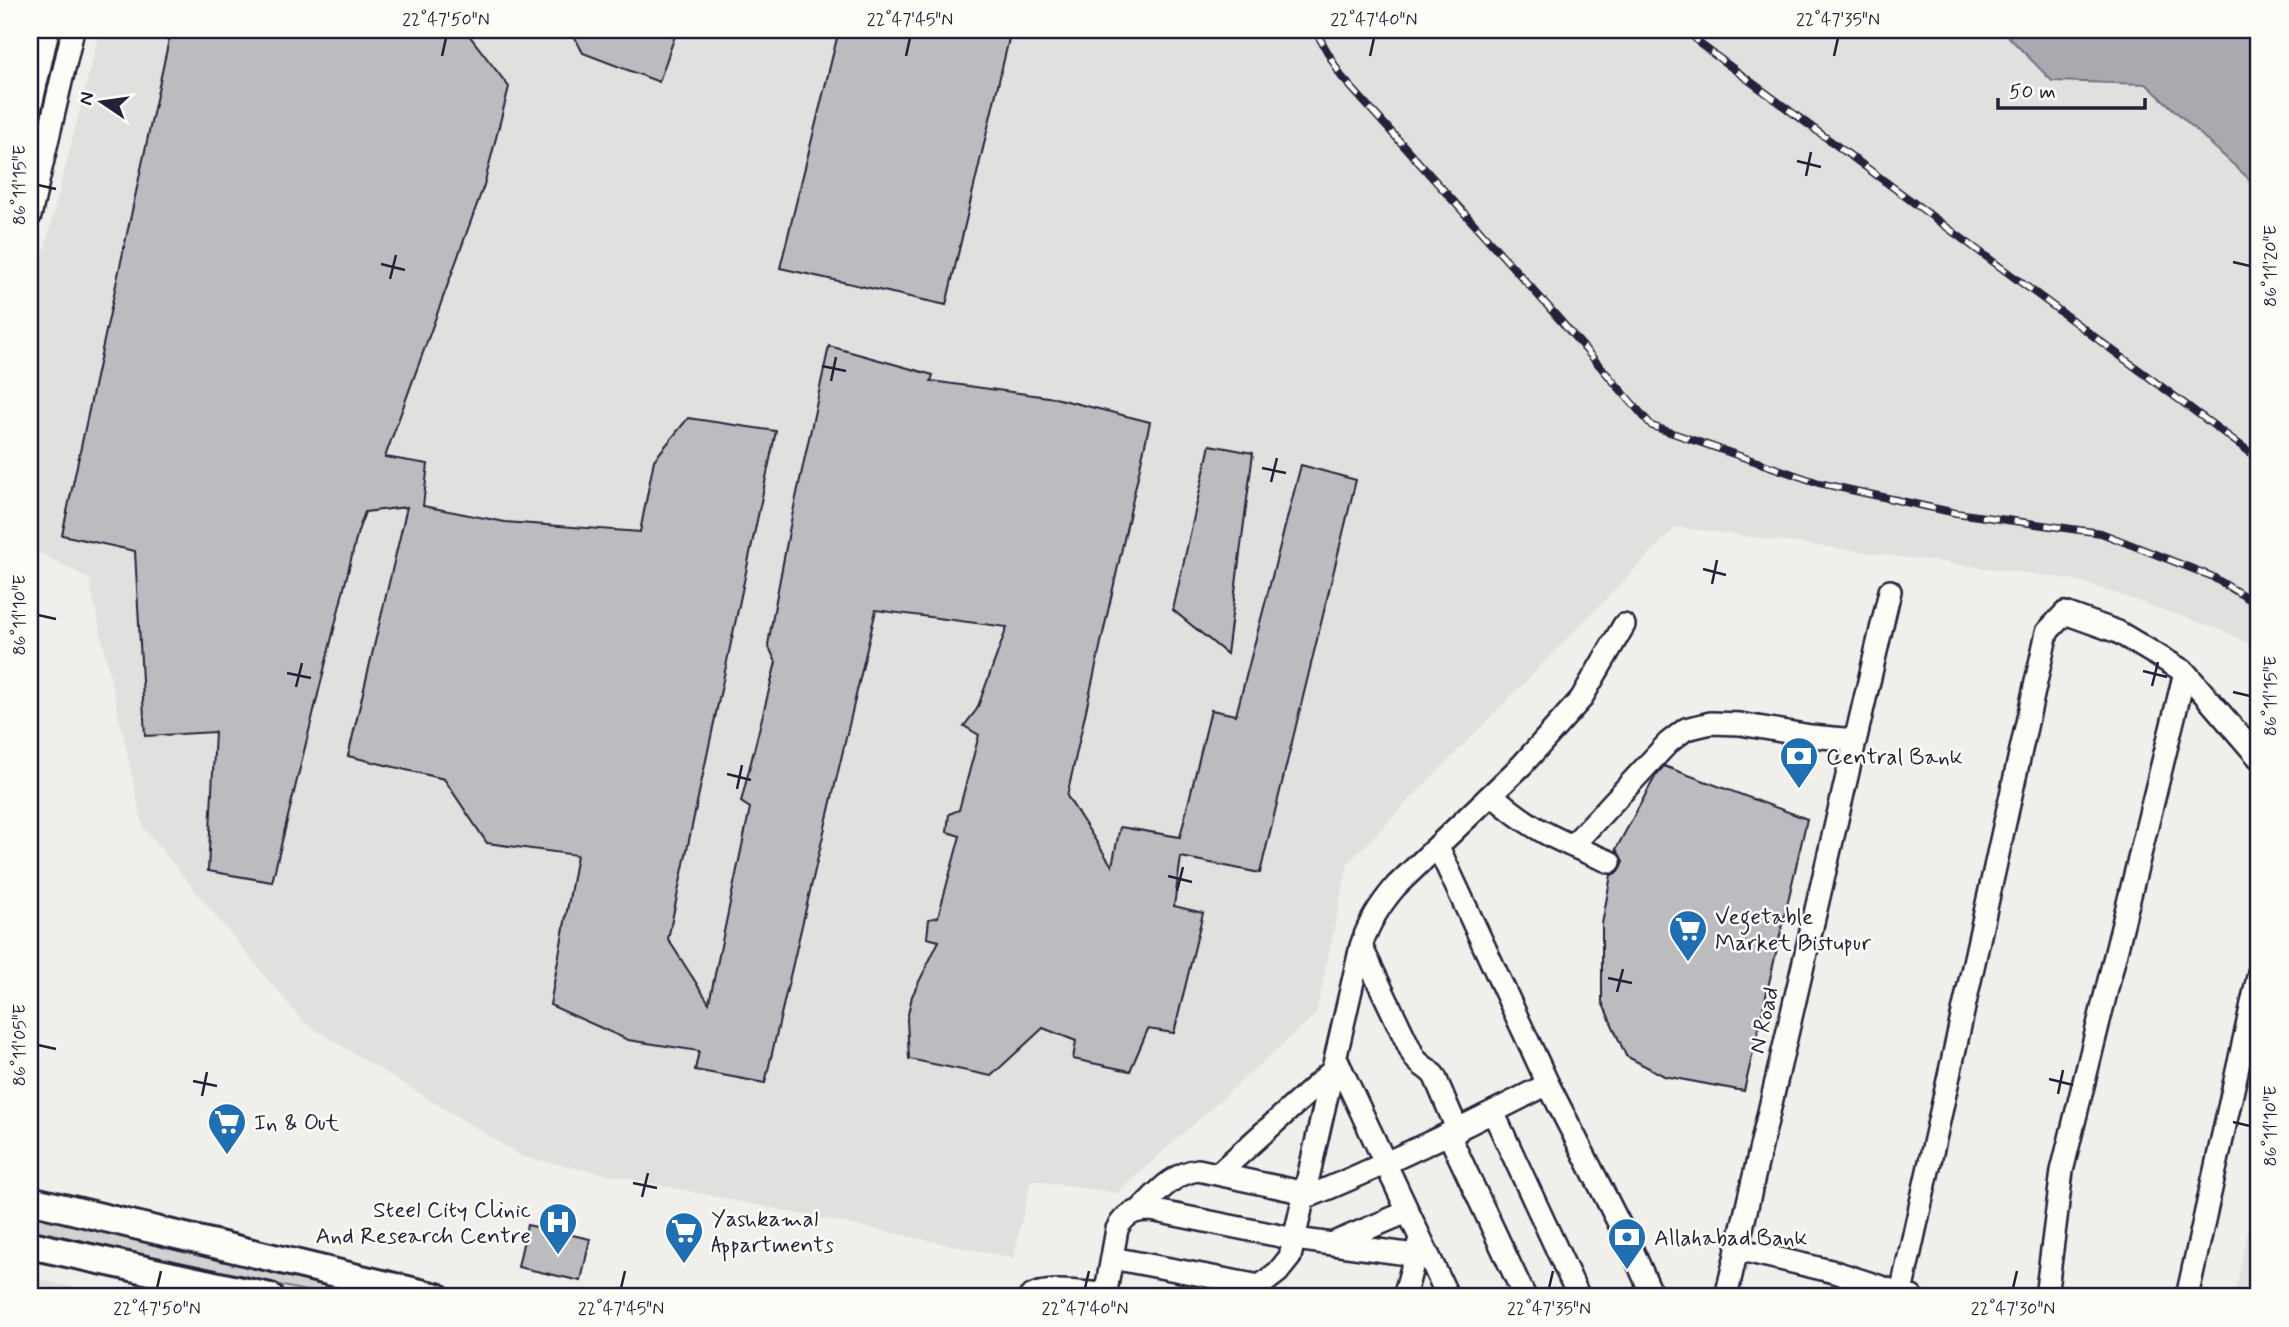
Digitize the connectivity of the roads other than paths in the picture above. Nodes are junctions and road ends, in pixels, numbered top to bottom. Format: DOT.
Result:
graph roads {
  1 [pos="48,30"];
  2 [pos="73,30"];
  3 [pos="30,110"];
  4 [pos="36,168"];
  5 [pos="30,216"];
  6 [pos="1890,591"];
  7 [pos="1624,625"];
  8 [pos="2185,672"];
  9 [pos="1855,740"];
  10 [pos="2259,758"];
  11 [pos="1492,794"];
  12 [pos="1572,846"];
  13 [pos="1438,847"];
  14 [pos="1609,863"];
  15 [pos="1361,946"];
  16 [pos="2259,972"];
  17 [pos="1335,1064"];
  18 [pos="1548,1084"];
  19 [pos="1493,1112"];
  20 [pos="1454,1133"];
  21 [pos="1385,1165"];
  22 [pos="1219,1173"];
  23 [pos="1306,1195"];
  24 [pos="30,1199"];
  25 [pos="1140,1210"];
  26 [pos="1407,1212"];
  27 [pos="1295,1239"];
  28 [pos="1334,1243"];
  29 [pos="30,1245"];
  30 [pos="1418,1247"];
  31 [pos="1737,1249"];
  32 [pos="1112,1258"];
  33 [pos="1254,1292"];
  34 [pos="1907,1295"];
  35 [pos="1105,1296"];
  36 [pos="270,1297"];
  37 [pos="438,1297"];
  38 [pos="1030,1297"];
  39 [pos="1404,1297"];
  40 [pos="1448,1297"];
  41 [pos="1525,1297"];
  42 [pos="1579,1297"];
  43 [pos="1653,1297"];
  44 [pos="1726,1297"];
  45 [pos="2046,1297"];
  46 [pos="2187,1297"];
  1 -- 3 [label="street"];
  2 -- 4 [label="street"];
  4 -- 5 [label="street"];
  6 -- 9 [label="street, N Road"];
  7 -- 11 [label="street"];
  8 -- 10 [label="street"];
  8 -- 34 [label="street"];
  8 -- 45 [label="street"];
  9 -- 12 [label="street"];
  9 -- 31 [label="street, N Road"];
  11 -- 12 [label="street"];
  11 -- 13 [label="street"];
  12 -- 14 [label="street"];
  13 -- 15 [label="street"];
  13 -- 18 [label="street"];
  15 -- 17 [label="street"];
  15 -- 20 [label="street"];
  16 -- 46 [label="street"];
  17 -- 21 [label="street"];
  17 -- 22 [label="street"];
  17 -- 23 [label="street"];
  18 -- 19 [label="street"];
  18 -- 43 [label="street"];
  19 -- 20 [label="street"];
  19 -- 42 [label="street"];
  20 -- 21 [label="street"];
  20 -- 41 [label="street"];
  21 -- 23 [label="street"];
  21 -- 26 [label="street"];
  22 -- 23 [label="street"];
  22 -- 25 [label="street"];
  23 -- 27 [label="street"];
  24 -- 37 [label="street"];
  25 -- 27 [label="street"];
  25 -- 32 [label="street"];
  26 -- 28 [label="street"];
  26 -- 30 [label="street"];
  27 -- 28 [label="street"];
  27 -- 33 [label="street"];
  28 -- 30 [label="street"];
  29 -- 36 [label="street"];
  30 -- 39 [label="street"];
  30 -- 40 [label="street"];
  31 -- 34 [label="street"];
  31 -- 44 [label="street, N Road"];
  32 -- 33 [label="street"];
  32 -- 35 [label="street"];
  35 -- 38 [label="street"];
}
